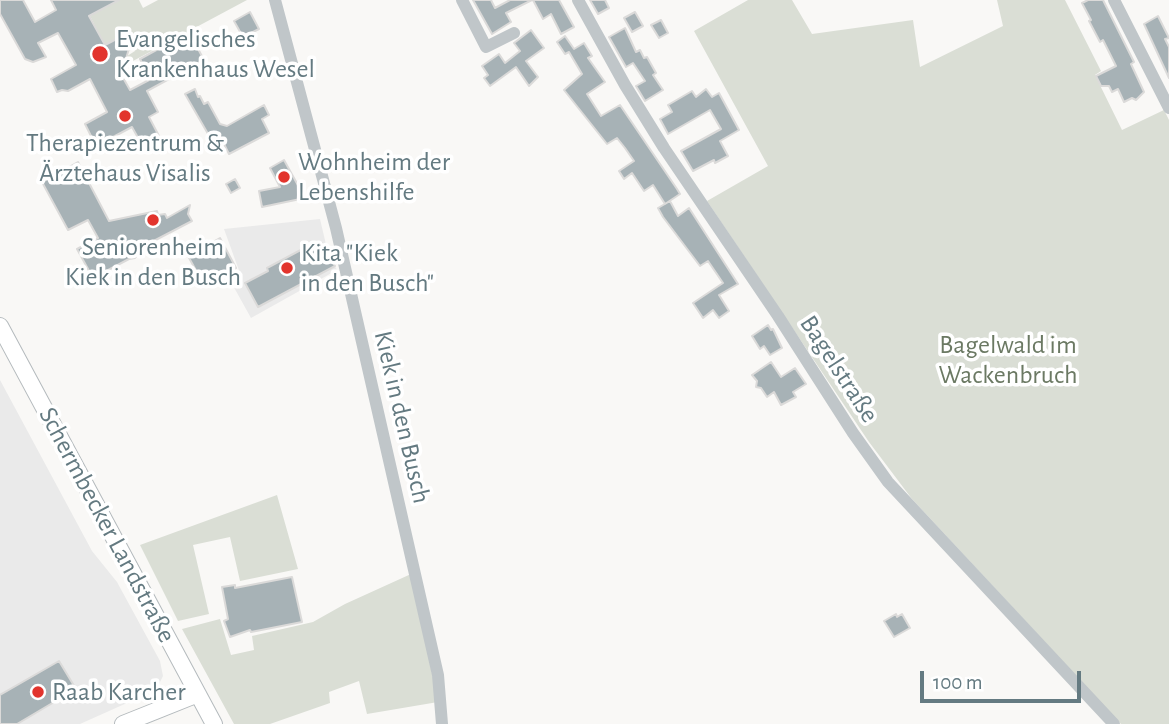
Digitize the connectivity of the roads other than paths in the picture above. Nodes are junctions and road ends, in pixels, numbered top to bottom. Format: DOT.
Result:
graph roads {
  1 [pos="275,0"];
  2 [pos="462,0"];
  3 [pos="578,0"];
  4 [pos="1114,0"];
  5 [pos="514,33"];
  6 [pos="1169,108"];
  7 [pos="0,326"];
  8 [pos="198,694"];
  9 [pos="123,724"];
  10 [pos="214,724"];
  11 [pos="442,724"];
  12 [pos="1114,724"];
  1 -- 11 [label="street, Kiek in den Busch"];
  2 -- 5 [label="street"];
  3 -- 12 [label="street, Bagelstraße"];
  4 -- 6 [label="street"];
  7 -- 8 [label="main road, Schermbecker Landstraße"];
  8 -- 9 [label="main road"];
  8 -- 10 [label="main road, Schermbecker Landstraße"];
}
